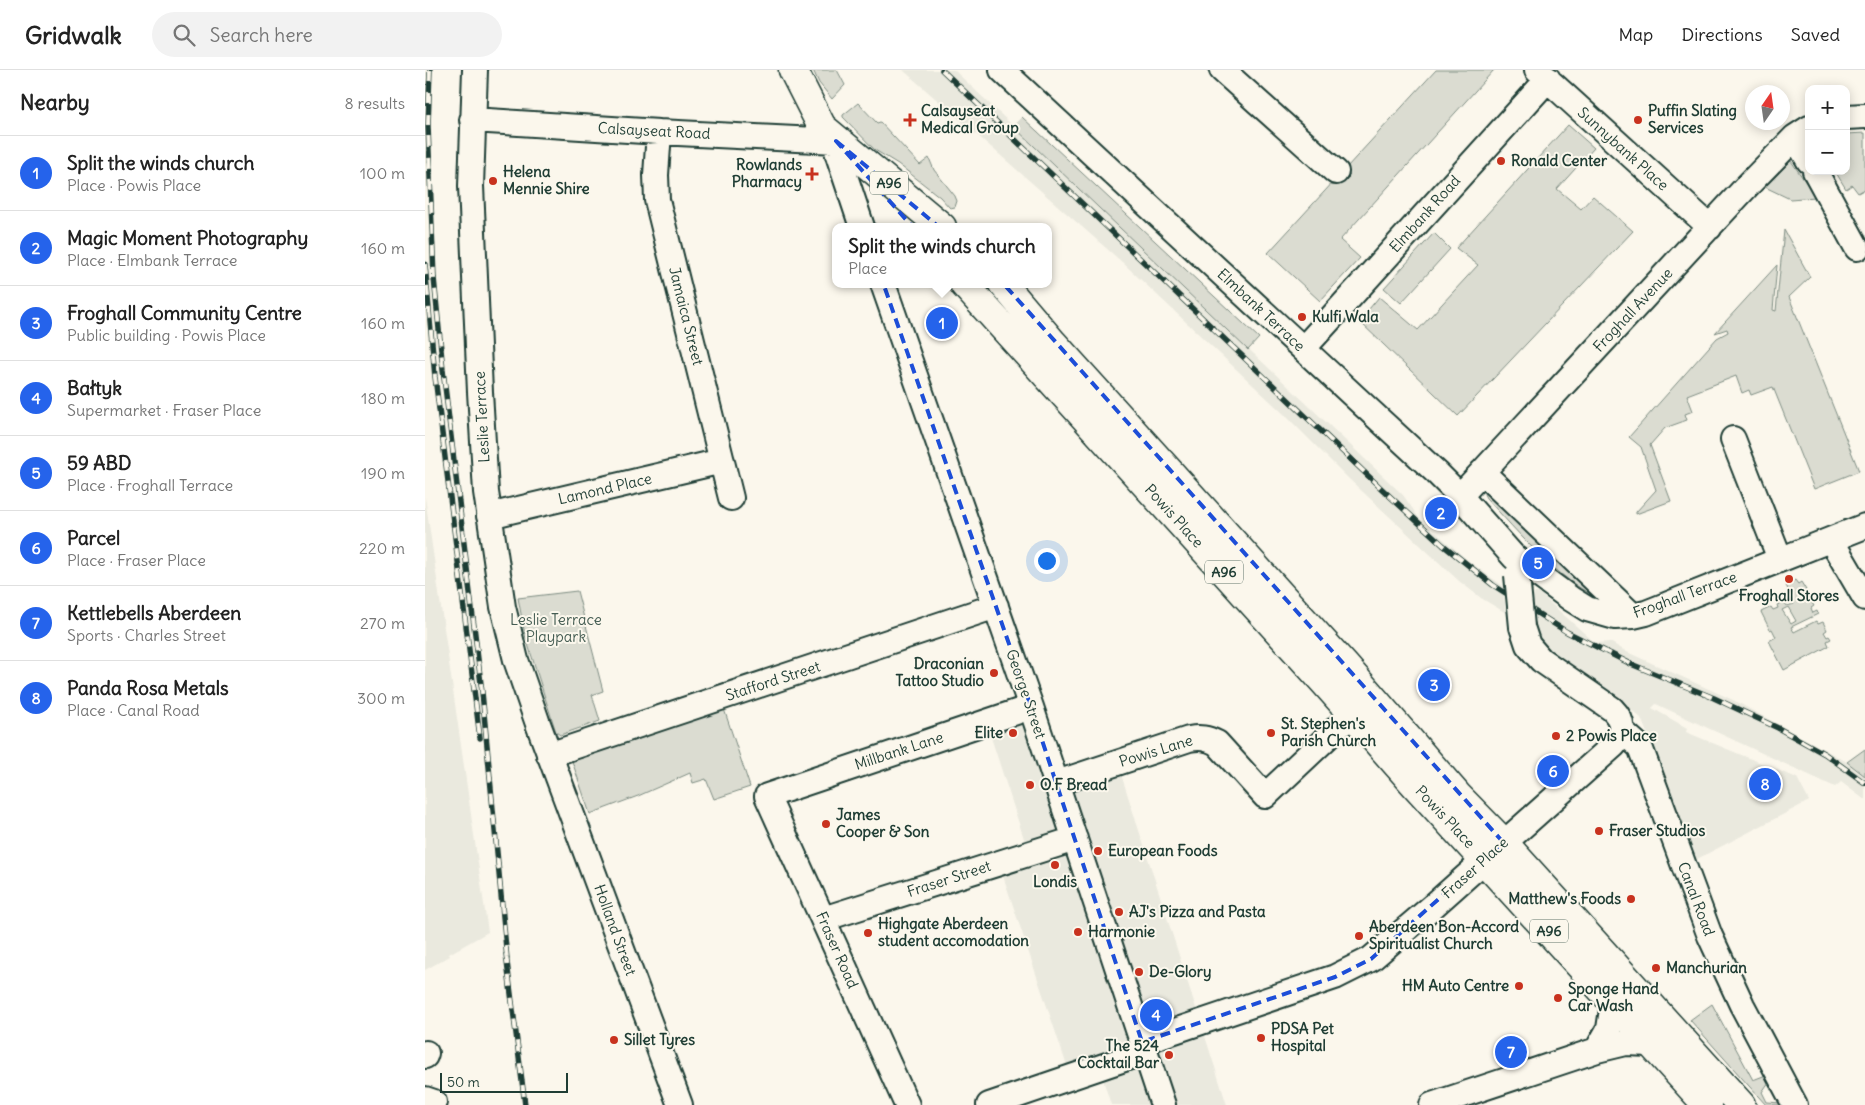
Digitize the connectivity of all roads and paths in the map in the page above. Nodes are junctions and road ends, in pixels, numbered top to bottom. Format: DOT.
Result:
graph roads {
  1 [pos="475,70"];
  2 [pos="793,70"];
  3 [pos="1002,70"];
  4 [pos="1222,70"];
  5 [pos="1543,75"];
  6 [pos="1865,116"];
  7 [pos="1850,117"];
  8 [pos="473,120"];
  9 [pos="659,132"];
  10 [pos="1802,132"];
  11 [pos="836,141"];
  12 [pos="1805,144"];
  13 [pos="1336,172"];
  14 [pos="1817,175"];
  15 [pos="861,223"];
  16 [pos="907,223"];
  17 [pos="937,223"];
  18 [pos="1710,227"];
  19 [pos="1857,248"];
  20 [pos="884,288"];
  21 [pos="968,288"];
  22 [pos="1006,288"];
  23 [pos="1303,349"];
  24 [pos="1733,439"];
  25 [pos="722,461"];
  26 [pos="1483,472"];
  27 [pos="1460,496"];
  28 [pos="731,498"];
  29 [pos="489,516"];
  30 [pos="1865,526"];
  31 [pos="1831,540"];
  32 [pos="1780,559"];
  33 [pos="1516,566"];
  34 [pos="1865,598"];
  35 [pos="996,606"];
  36 [pos="1633,616"];
  37 [pos="1031,707"];
  38 [pos="1352,714"];
  39 [pos="1621,731"];
  40 [pos="549,755"];
  41 [pos="1057,784"];
  42 [pos="767,796"];
  43 [pos="1075,839"];
  44 [pos="1494,851"];
  45 [pos="823,919"];
  46 [pos="1613,1003"];
  47 [pos="1650,1044"];
  48 [pos="1144,1047"];
  49 [pos="1597,1050"];
  50 [pos="680,1105"];
  51 [pos="907,1105"];
  52 [pos="989,1105"];
  53 [pos="1163,1105"];
  54 [pos="1432,1105"];
  55 [pos="1707,1105"];
  56 [pos="1741,1105"];
  57 [pos="1795,1105"];
  1 -- 8 [label="street, Leslie Terrace"];
  2 -- 11 [label="main road, A96"];
  3 -- 23 [label="street, Elmbank Terrace"];
  4 -- 13 [label="street"];
  5 -- 18 [label="street, Sunnybank Place"];
  5 -- 23 [label="street, Elmbank Road"];
  6 -- 7 [label="street"];
  8 -- 9 [label="street, Calsayseat Road"];
  8 -- 29 [label="street, Leslie Terrace"];
  9 -- 11 [label="street, Calsayseat Road"];
  9 -- 25 [label="street, Jamaica Street"];
  10 -- 12 [label="street"];
  10 -- 18 [label="street, Froghall Avenue"];
  11 -- 15 [label="street"];
  11 -- 16 [label="main road, A96"];
  11 -- 17 [label="main road, A96"];
  14 -- 19 [label="street"];
  18 -- 26 [label="street, Froghall Avenue"];
  20 -- 35 [label="street, George Street"];
  21 -- 38 [label="main road, Powis Place / A96"];
  22 -- 44 [label="main road, Powis Place / A96"];
  23 -- 27 [label="street, Elmbank Terrace"];
  24 -- 32 [label="street"];
  25 -- 28 [label="street, Jamaica Street"];
  25 -- 29 [label="street, Lamond Place"];
  26 -- 27 [label="street, Froghall Avenue"];
  26 -- 36 [label="street"];
  27 -- 33 [label="street, Elmbank Terrace"];
  29 -- 40 [label="street, Leslie Terrace"];
  30 -- 31 [label="street, Froghall Terrace"];
  31 -- 32 [label="street, Froghall Terrace"];
  31 -- 34 [label="street"];
  32 -- 36 [label="street, Froghall Terrace"];
  33 -- 36 [label="street, Froghall Terrace"];
  33 -- 39 [label="street, Canal Road, bridge"];
  35 -- 37 [label="street, George Street"];
  35 -- 40 [label="street, Stafford Street"];
  37 -- 41 [label="street, George Street"];
  37 -- 42 [label="street, Millbank Lane"];
  38 -- 41 [label="street, Powis Lane"];
  38 -- 44 [label="main road, Powis Place / A96"];
  39 -- 44 [label="street, Fraser Place"];
  39 -- 57 [label="street, Canal Road"];
  40 -- 50 [label="street, Holland Street"];
  41 -- 43 [label="street, George Street"];
  42 -- 45 [label="street, Fraser Road"];
  43 -- 45 [label="street, Fraser Street"];
  43 -- 48 [label="street, George Street"];
  44 -- 46 [label="main road, A96"];
  44 -- 48 [label="street, Fraser Place"];
  44 -- 56 [label="main road, A96"];
  45 -- 51 [label="street, Fraser Road"];
  46 -- 47 [label="main road, A96"];
  46 -- 49 [label="street"];
  47 -- 49 [label="street"];
  47 -- 55 [label="main road, A96"];
  48 -- 52 [label="street, Fraser Place"];
  48 -- 53 [label="street, George Street"];
  49 -- 54 [label="street"];
}
